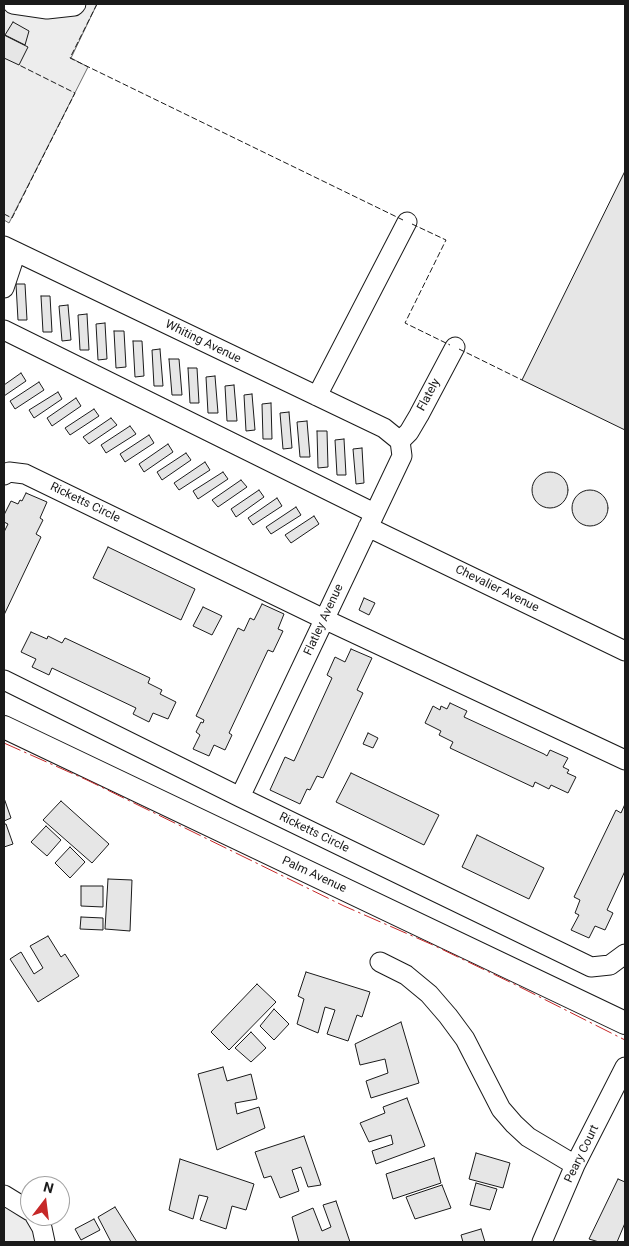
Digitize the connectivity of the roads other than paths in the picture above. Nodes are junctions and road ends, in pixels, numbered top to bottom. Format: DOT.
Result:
graph roads {
  1 [pos="13,4"];
  2 [pos="76,4"];
  3 [pos="407,222"];
  4 [pos="10,249"];
  5 [pos="4,288"];
  6 [pos="4,330"];
  7 [pos="455,347"];
  8 [pos="317,396"];
  9 [pos="400,441"];
  10 [pos="4,474"];
  11 [pos="371,520"];
  12 [pos="324,619"];
  13 [pos="625,651"];
  14 [pos="4,680"];
  15 [pos="4,727"];
  16 [pos="625,760"];
  17 [pos="240,797"];
  18 [pos="625,954"];
  19 [pos="380,962"];
  20 [pos="625,1023"];
  21 [pos="625,1067"];
  22 [pos="575,1165"];
  23 [pos="4,1195"];
  24 [pos="20,1205"];
  25 [pos="41,1226"];
  26 [pos="45,1242"];
  27 [pos="542,1242"];
  1 -- 2 [label="street"];
  3 -- 8 [label="street"];
  4 -- 5 [label="street"];
  4 -- 8 [label="street, Whiting Avenue"];
  6 -- 11 [label="street, Chevalier Avenue"];
  7 -- 9 [label="street, Flately"];
  8 -- 9 [label="street, Whiting Avenue"];
  9 -- 11 [label="street, Flatley Avenue"];
  10 -- 12 [label="street, Ricketts Circle"];
  11 -- 12 [label="street, Flatley Avenue"];
  11 -- 13 [label="street, Chevalier Avenue"];
  12 -- 16 [label="street, Ricketts Circle"];
  12 -- 17 [label="street, Flatley Avenue"];
  14 -- 17 [label="street, Ricketts Circle"];
  15 -- 20 [label="main road, Palm Avenue"];
  17 -- 18 [label="street, Ricketts Circle"];
  19 -- 22 [label="street"];
  21 -- 22 [label="street, Peary Court"];
  22 -- 27 [label="street, Peary Court"];
  23 -- 24 [label="street"];
  25 -- 26 [label="street"];
}
